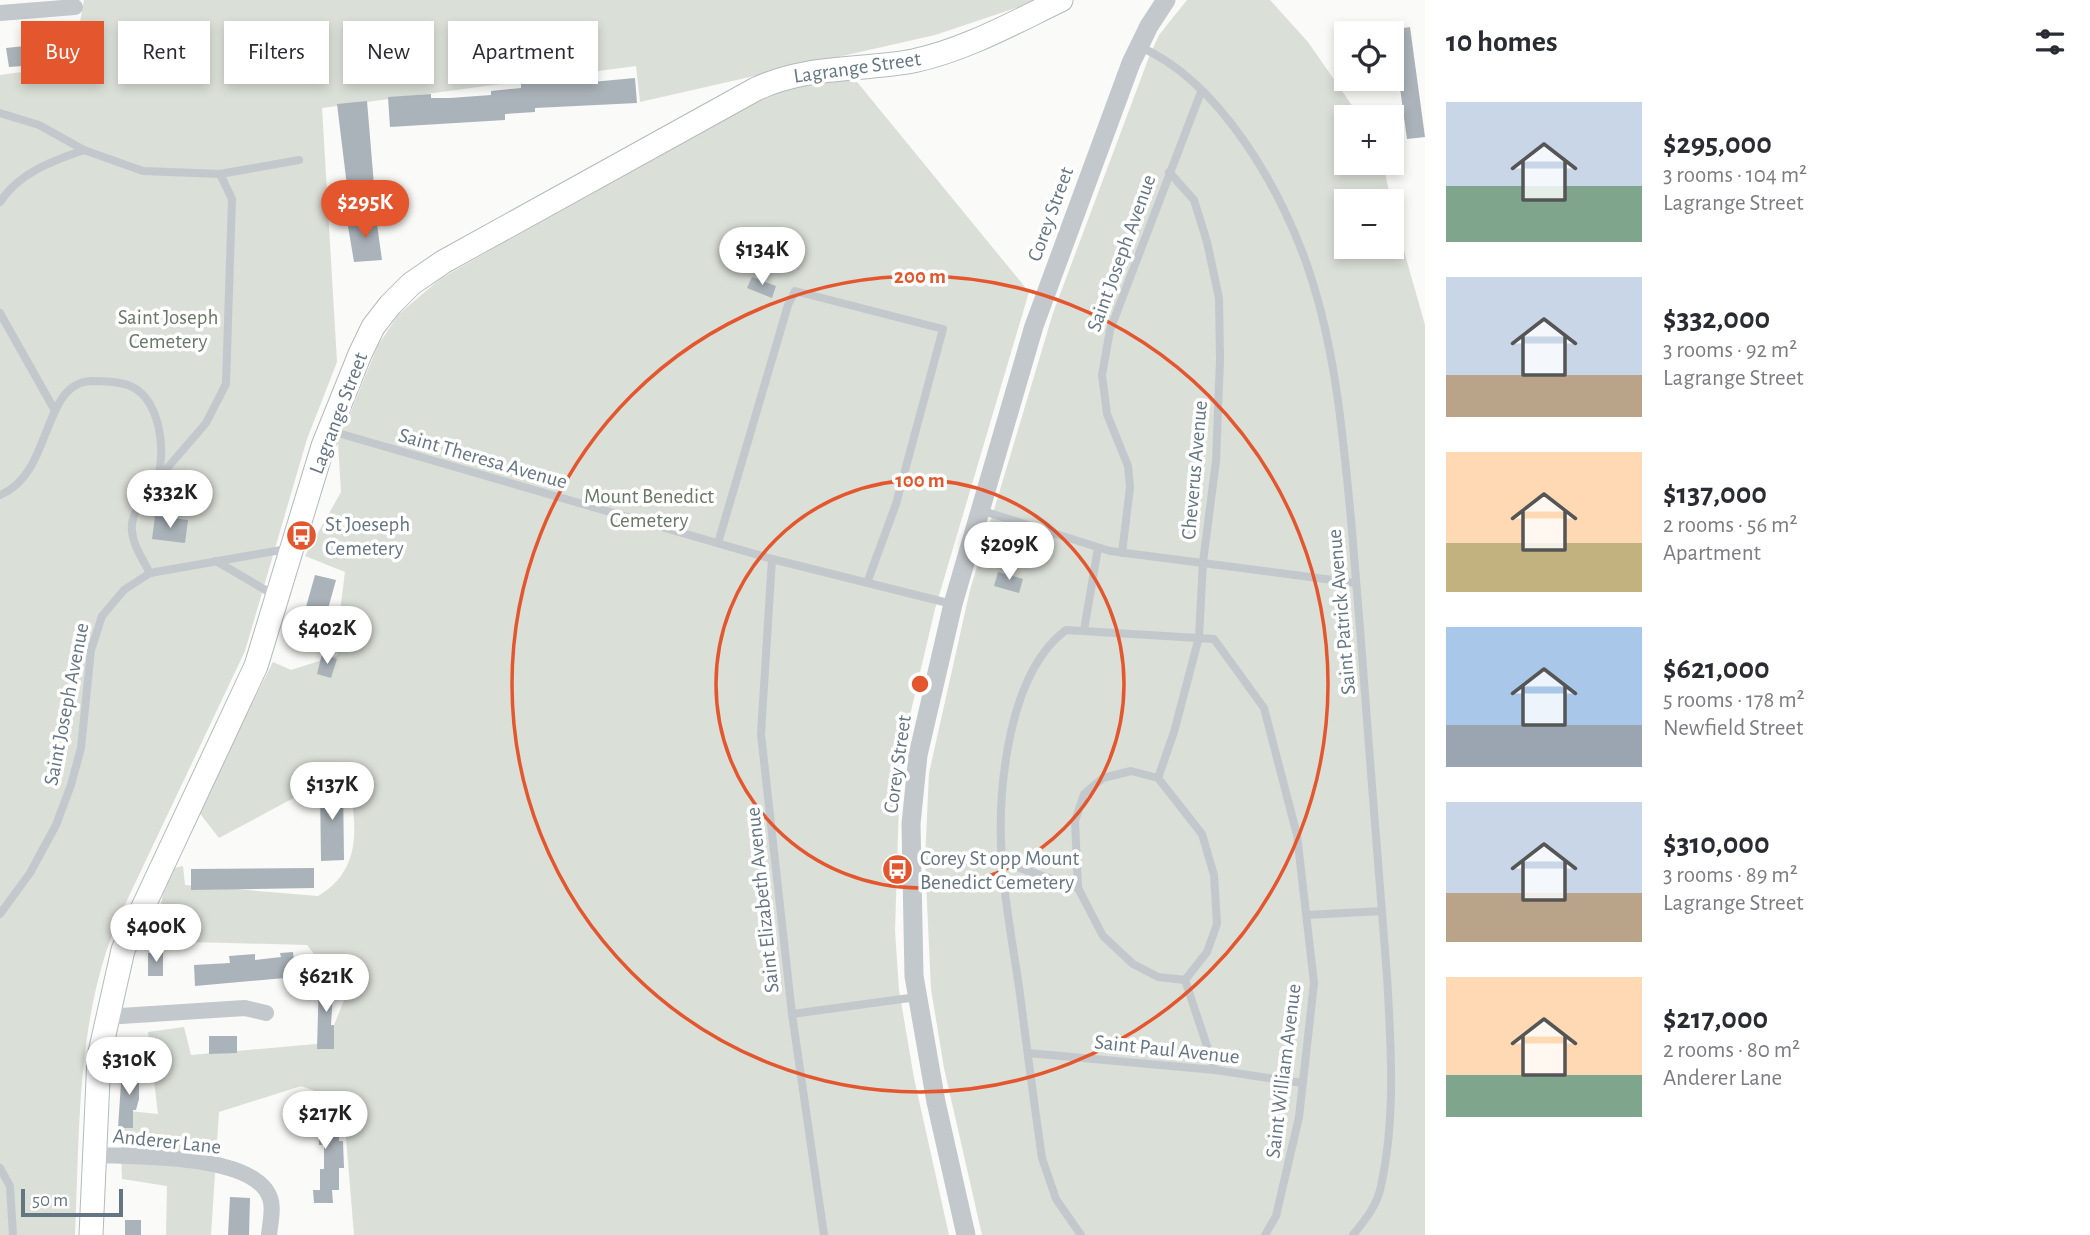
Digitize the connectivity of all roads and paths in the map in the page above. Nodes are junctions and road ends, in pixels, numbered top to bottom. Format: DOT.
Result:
graph roads {
  1 [pos="1061,0"];
  2 [pos="1166,0"];
  3 [pos="75,7"];
  4 [pos="0,13"];
  5 [pos="1138,46"];
  6 [pos="1201,92"];
  7 [pos="0,113"];
  8 [pos="84,150"];
  9 [pos="299,160"];
  10 [pos="1169,172"];
  11 [pos="220,174"];
  12 [pos="0,202"];
  13 [pos="0,313"];
  14 [pos="54,409"];
  15 [pos="328,430"];
  16 [pos="157,480"];
  17 [pos="0,495"];
  18 [pos="980,510"];
  19 [pos="718,543"];
  20 [pos="292,548"];
  21 [pos="1098,548"];
  22 [pos="1122,553"];
  23 [pos="772,559"];
  24 [pos="216,562"];
  25 [pos="1203,562"];
  26 [pos="150,573"];
  27 [pos="867,583"];
  28 [pos="1356,583"];
  29 [pos="277,597"];
  30 [pos="953,604"];
  31 [pos="1083,630"];
  32 [pos="1199,638"];
  33 [pos="1158,778"];
  34 [pos="1002,862"];
  35 [pos="1078,888"];
  36 [pos="1382,911"];
  37 [pos="0,914"];
  38 [pos="1307,915"];
  39 [pos="1185,980"];
  40 [pos="916,997"];
  41 [pos="266,1013"];
  42 [pos="792,1014"];
  43 [pos="105,1017"];
  44 [pos="1028,1053"];
  45 [pos="1215,1070"];
  46 [pos="1303,1083"];
  47 [pos="94,1155"];
  48 [pos="0,1168"];
  49 [pos="13,1235"];
  50 [pos="91,1235"];
  51 [pos="269,1235"];
  52 [pos="824,1235"];
  53 [pos="966,1235"];
  54 [pos="1082,1235"];
  55 [pos="1265,1235"];
  56 [pos="1353,1235"];
  1 -- 15 [label="main road, Lagrange Street"];
  2 -- 5 [label="street, Corey Street"];
  3 -- 4 [label="street"];
  5 -- 6 [label="lane, Saint Patrick Avenue"];
  5 -- 18 [label="street, Corey Street"];
  6 -- 10 [label="lane, Saint Joseph Avenue"];
  6 -- 28 [label="lane, Saint Patrick Avenue"];
  7 -- 8 [label="lane"];
  8 -- 11 [label="lane"];
  8 -- 12 [label="lane"];
  9 -- 11 [label="lane"];
  10 -- 22 [label="lane, Saint Joseph Avenue"];
  10 -- 25 [label="lane, Cheverus Avenue"];
  11 -- 16 [label="lane"];
  13 -- 14 [label="lane"];
  14 -- 16 [label="lane"];
  14 -- 17 [label="lane"];
  15 -- 19 [label="lane, Saint Theresa Avenue"];
  15 -- 20 [label="main road, Lagrange Street"];
  16 -- 26 [label="lane"];
  18 -- 21 [label="lane"];
  18 -- 30 [label="street, Corey Street"];
  19 -- 23 [label="lane, Saint Theresa Avenue"];
  19 -- 27 [label="lane"];
  20 -- 24 [label="lane, Saint Joseph Avenue"];
  20 -- 29 [label="main road, Lagrange Street"];
  21 -- 22 [label="lane"];
  21 -- 31 [label="lane"];
  22 -- 25 [label="lane"];
  23 -- 27 [label="lane, Saint Theresa Avenue"];
  23 -- 42 [label="lane, Saint Elizabeth Avenue"];
  24 -- 26 [label="lane, Saint Joseph Avenue"];
  24 -- 29 [label="lane"];
  25 -- 28 [label="lane"];
  25 -- 32 [label="lane, Cheverus Avenue"];
  26 -- 37 [label="lane, Saint Joseph Avenue"];
  27 -- 30 [label="lane, Saint Theresa Avenue"];
  28 -- 36 [label="lane, Saint Patrick Avenue"];
  29 -- 43 [label="main road, Lagrange Street"];
  30 -- 40 [label="street, Corey Street"];
  31 -- 32 [label="lane, Saint William Avenue"];
  31 -- 34 [label="lane, Saint William Avenue"];
  32 -- 33 [label="lane, Cheverus Avenue"];
  32 -- 38 [label="lane, Saint William Avenue"];
  33 -- 35 [label="lane"];
  33 -- 39 [label="lane"];
  34 -- 35 [label="lane"];
  34 -- 44 [label="lane, Saint William Avenue"];
  35 -- 39 [label="lane"];
  36 -- 38 [label="lane"];
  36 -- 56 [label="lane, Saint Patrick Avenue"];
  38 -- 46 [label="lane, Saint William Avenue"];
  39 -- 45 [label="lane"];
  40 -- 42 [label="lane"];
  40 -- 53 [label="street, Corey Street"];
  41 -- 43 [label="street"];
  42 -- 52 [label="lane, Saint Elizabeth Avenue"];
  43 -- 47 [label="main road, Lagrange Street"];
  44 -- 45 [label="lane, Saint Paul Avenue"];
  44 -- 54 [label="lane, Saint William Avenue"];
  45 -- 46 [label="lane, Saint Paul Avenue"];
  46 -- 55 [label="lane, Saint William Avenue"];
  47 -- 50 [label="main road, Lagrange Street"];
  47 -- 51 [label="street, Anderer Lane"];
  48 -- 49 [label="lane"];
}
